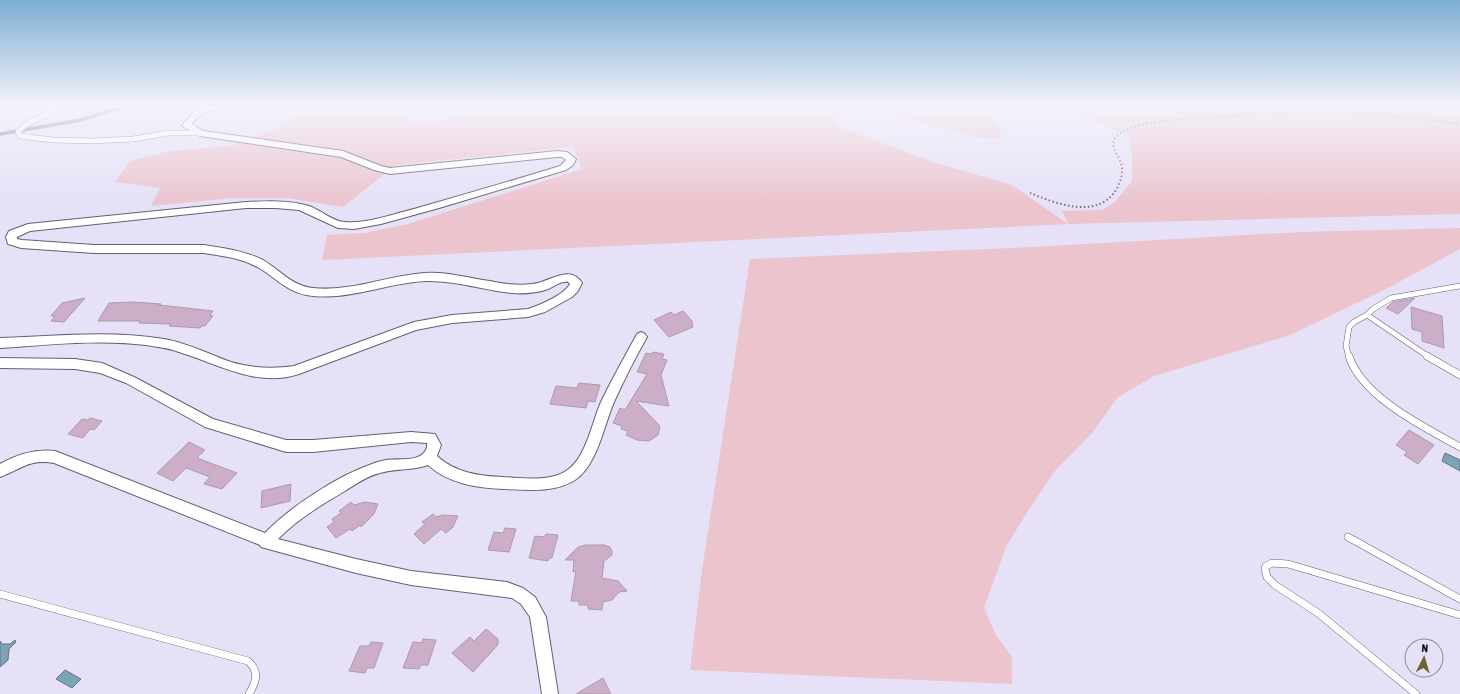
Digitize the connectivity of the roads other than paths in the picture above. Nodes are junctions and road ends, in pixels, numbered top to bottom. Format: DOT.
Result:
graph roads {
  1 [pos="31,137"];
  2 [pos="142,137"];
  3 [pos="230,137"];
  4 [pos="1460,286"];
  5 [pos="1367,315"];
  6 [pos="641,337"];
  7 [pos="0,343"];
  8 [pos="0,363"];
  9 [pos="1460,375"];
  10 [pos="1460,447"];
  11 [pos="429,457"];
  12 [pos="0,471"];
  13 [pos="1348,537"];
  14 [pos="266,542"];
  15 [pos="0,594"];
  16 [pos="1460,599"];
  17 [pos="1460,615"];
  18 [pos="249,694"];
  19 [pos="550,694"];
  20 [pos="1416,694"];
  1 -- 2 [label="lane"];
  3 -- 7 [label="street"];
  4 -- 5 [label="lane"];
  5 -- 9 [label="lane"];
  5 -- 10 [label="lane"];
  6 -- 11 [label="street"];
  8 -- 11 [label="street"];
  11 -- 14 [label="street"];
  12 -- 14 [label="street"];
  13 -- 16 [label="lane"];
  14 -- 19 [label="street"];
  15 -- 18 [label="lane"];
  17 -- 20 [label="lane"];
}
